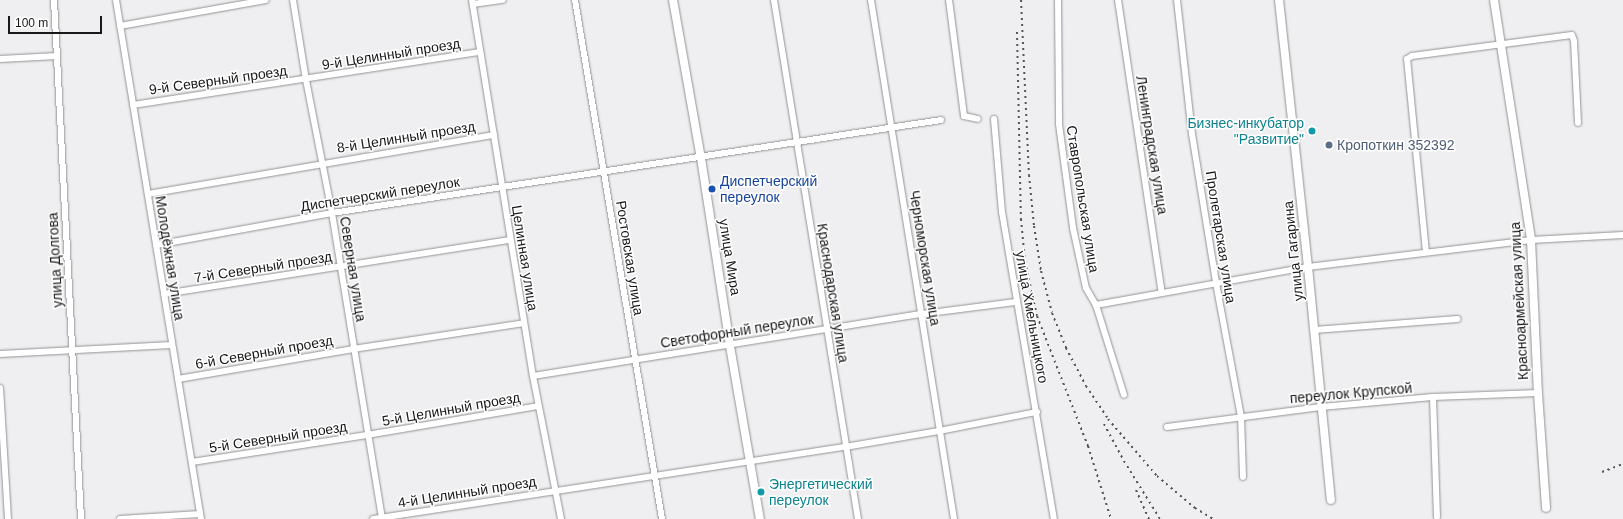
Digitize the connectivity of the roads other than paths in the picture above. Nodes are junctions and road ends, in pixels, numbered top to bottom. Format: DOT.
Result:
graph roads {
  1 [pos="54,0"];
  2 [pos="116,0"];
  3 [pos="266,0"];
  4 [pos="293,0"];
  5 [pos="503,0"];
  6 [pos="575,0"];
  7 [pos="673,0"];
  8 [pos="774,0"];
  9 [pos="871,0"];
  10 [pos="949,0"];
  11 [pos="1058,0"];
  12 [pos="1118,0"];
  13 [pos="1177,0"];
  14 [pos="1279,0"];
  15 [pos="1494,0"];
  16 [pos="473,2"];
  17 [pos="120,26"];
  18 [pos="1501,45"];
  19 [pos="480,52"];
  20 [pos="57,56"];
  21 [pos="0,59"];
  22 [pos="306,80"];
  23 [pos="133,105"];
  24 [pos="978,119"];
  25 [pos="994,119"];
  26 [pos="941,120"];
  27 [pos="1578,123"];
  28 [pos="891,126"];
  29 [pos="494,135"];
  30 [pos="796,141"];
  31 [pos="701,158"];
  32 [pos="322,163"];
  33 [pos="603,171"];
  34 [pos="501,187"];
  35 [pos="148,194"];
  36 [pos="332,213"];
  37 [pos="1623,235"];
  38 [pos="510,240"];
  39 [pos="1531,240"];
  40 [pos="156,245"];
  41 [pos="1426,252"];
  42 [pos="341,267"];
  43 [pos="1308,267"];
  44 [pos="1216,283"];
  45 [pos="1162,293"];
  46 [pos="164,294"];
  47 [pos="1016,302"];
  48 [pos="1096,305"];
  49 [pos="922,314"];
  50 [pos="1458,319"];
  51 [pos="524,323"];
  52 [pos="828,329"];
  53 [pos="1314,330"];
  54 [pos="172,344"];
  55 [pos="730,346"];
  56 [pos="353,349"];
  57 [pos="72,350"];
  58 [pos="0,354"];
  59 [pos="634,360"];
  60 [pos="533,376"];
  61 [pos="178,379"];
  62 [pos="0,388"];
  63 [pos="1538,393"];
  64 [pos="1124,395"];
  65 [pos="1432,397"];
  66 [pos="538,406"];
  67 [pos="1321,407"];
  68 [pos="1037,412"];
  69 [pos="1241,416"];
  70 [pos="1167,427"];
  71 [pos="939,431"];
  72 [pos="367,435"];
  73 [pos="845,446"];
  74 [pos="749,460"];
  75 [pos="192,462"];
  76 [pos="655,474"];
  77 [pos="1244,477"];
  78 [pos="556,490"];
  79 [pos="1331,500"];
  80 [pos="1546,508"];
  81 [pos="200,516"];
  82 [pos="1437,517"];
  83 [pos="382,518"];
  84 [pos="8,519"];
  85 [pos="81,519"];
  86 [pos="120,519"];
  87 [pos="373,519"];
  88 [pos="561,519"];
  89 [pos="662,519"];
  90 [pos="760,519"];
  91 [pos="858,519"];
  92 [pos="954,519"];
  93 [pos="1054,519"];
  1 -- 20 [label="street, улица Долгова"];
  2 -- 17 [label="street, Молодёжная улица"];
  3 -- 17 [label="street"];
  4 -- 22 [label="street, Северная улица"];
  5 -- 16 [label="street"];
  6 -- 33 [label="street, Ростовская улица"];
  7 -- 31 [label="street, улица Мира"];
  8 -- 30 [label="street, Краснодарская улица"];
  9 -- 28 [label="street, Черноморская улица"];
  10 -- 24 [label="street"];
  11 -- 48 [label="street, Ставропольская улица"];
  12 -- 45 [label="street, Ленинградская улица"];
  13 -- 44 [label="street, Пролетарская улица"];
  14 -- 43 [label="street, улица Гагарина"];
  15 -- 18 [label="street, Красноармейская улица"];
  16 -- 19 [label="street, Целинная улица"];
  17 -- 23 [label="street, Молодёжная улица"];
  18 -- 27 [label="street"];
  18 -- 39 [label="street, Красноармейская улица"];
  18 -- 41 [label="street"];
  19 -- 22 [label="street, 9-й Целинный проезд"];
  19 -- 29 [label="street, Целинная улица"];
  20 -- 21 [label="street"];
  20 -- 57 [label="street, улица Долгова"];
  22 -- 23 [label="street, 9-й Северный проезд"];
  22 -- 32 [label="street, Северная улица"];
  23 -- 35 [label="street, Молодёжная улица"];
  25 -- 47 [label="street, улица Хмельницкого"];
  26 -- 28 [label="street, Диспетчерский переулок"];
  28 -- 30 [label="street, Диспетчерский переулок"];
  28 -- 49 [label="street, Черноморская улица"];
  29 -- 32 [label="street, 8-й Целинный проезд"];
  29 -- 34 [label="street, Целинная улица"];
  30 -- 31 [label="street, Диспетчерский переулок"];
  30 -- 52 [label="street, Краснодарская улица"];
  31 -- 33 [label="street, Диспетчерский переулок"];
  31 -- 55 [label="street, улица Мира"];
  32 -- 35 [label="street, 8-й Целинный проезд"];
  32 -- 36 [label="street, Северная улица"];
  33 -- 34 [label="street, Диспетчерский переулок"];
  33 -- 59 [label="street, Ростовская улица"];
  34 -- 36 [label="street, Диспетчерский переулок"];
  34 -- 38 [label="street, Целинная улица"];
  35 -- 40 [label="street, Молодёжная улица"];
  36 -- 40 [label="street, Диспетчерский переулок"];
  36 -- 42 [label="street, Северная улица"];
  37 -- 39 [label="street"];
  38 -- 42 [label="street, 7-й Северный проезд"];
  38 -- 51 [label="street, Целинная улица"];
  39 -- 41 [label="street"];
  39 -- 63 [label="street, Красноармейская улица"];
  40 -- 46 [label="street, Молодёжная улица"];
  41 -- 43 [label="street"];
  42 -- 46 [label="street, 7-й Северный проезд"];
  42 -- 56 [label="street, Северная улица"];
  43 -- 44 [label="street"];
  43 -- 53 [label="street, улица Гагарина"];
  44 -- 45 [label="street"];
  44 -- 69 [label="street, Пролетарская улица"];
  45 -- 48 [label="street"];
  46 -- 54 [label="street, Молодёжная улица"];
  47 -- 49 [label="street, Светофорный переулок"];
  47 -- 68 [label="street, улица Хмельницкого"];
  48 -- 64 [label="street, Ставропольская улица"];
  49 -- 52 [label="street, Светофорный переулок"];
  49 -- 71 [label="street, Черноморская улица"];
  50 -- 53 [label="street"];
  51 -- 56 [label="street, 6-й Северный проезд"];
  51 -- 60 [label="street, Целинная улица"];
  52 -- 55 [label="street, Светофорный переулок"];
  52 -- 73 [label="street, Краснодарская улица"];
  53 -- 67 [label="street, улица Гагарина"];
  54 -- 57 [label="street"];
  54 -- 61 [label="street, Молодёжная улица"];
  55 -- 59 [label="street, Светофорный переулок"];
  55 -- 74 [label="street, улица Мира"];
  56 -- 61 [label="street, 6-й Северный проезд"];
  56 -- 72 [label="street, Северная улица"];
  57 -- 58 [label="street"];
  57 -- 85 [label="street, улица Долгова"];
  59 -- 60 [label="street, Светофорный переулок"];
  59 -- 76 [label="street, Ростовская улица"];
  60 -- 66 [label="street, Целинная улица"];
  61 -- 75 [label="street, Молодёжная улица"];
  62 -- 84 [label="street"];
  63 -- 65 [label="street, переулок Крупской"];
  63 -- 80 [label="street, Красноармейская улица"];
  65 -- 67 [label="street, переулок Крупской"];
  65 -- 82 [label="street"];
  66 -- 72 [label="street, 5-й Целинный проезд"];
  66 -- 78 [label="street, Целинная улица"];
  67 -- 69 [label="street, переулок Крупской"];
  67 -- 79 [label="street, улица Гагарина"];
  68 -- 71 [label="street"];
  68 -- 93 [label="street, улица Хмельницкого"];
  69 -- 70 [label="street, переулок Крупской"];
  69 -- 77 [label="street, Пролетарская улица"];
  71 -- 73 [label="street"];
  71 -- 92 [label="street, Черноморская улица"];
  72 -- 75 [label="street, 5-й Северный проезд"];
  72 -- 83 [label="street, Северная улица"];
  73 -- 74 [label="street"];
  73 -- 91 [label="street, Краснодарская улица"];
  74 -- 76 [label="street"];
  74 -- 90 [label="street, улица Мира"];
  75 -- 81 [label="street, Молодёжная улица"];
  76 -- 78 [label="street"];
  76 -- 89 [label="street, Ростовская улица"];
  78 -- 83 [label="street, 4-й Целинный проезд"];
  78 -- 88 [label="street, Целинная улица"];
  81 -- 86 [label="street"];
  83 -- 87 [label="street, 4-й Целинный проезд"];
}
